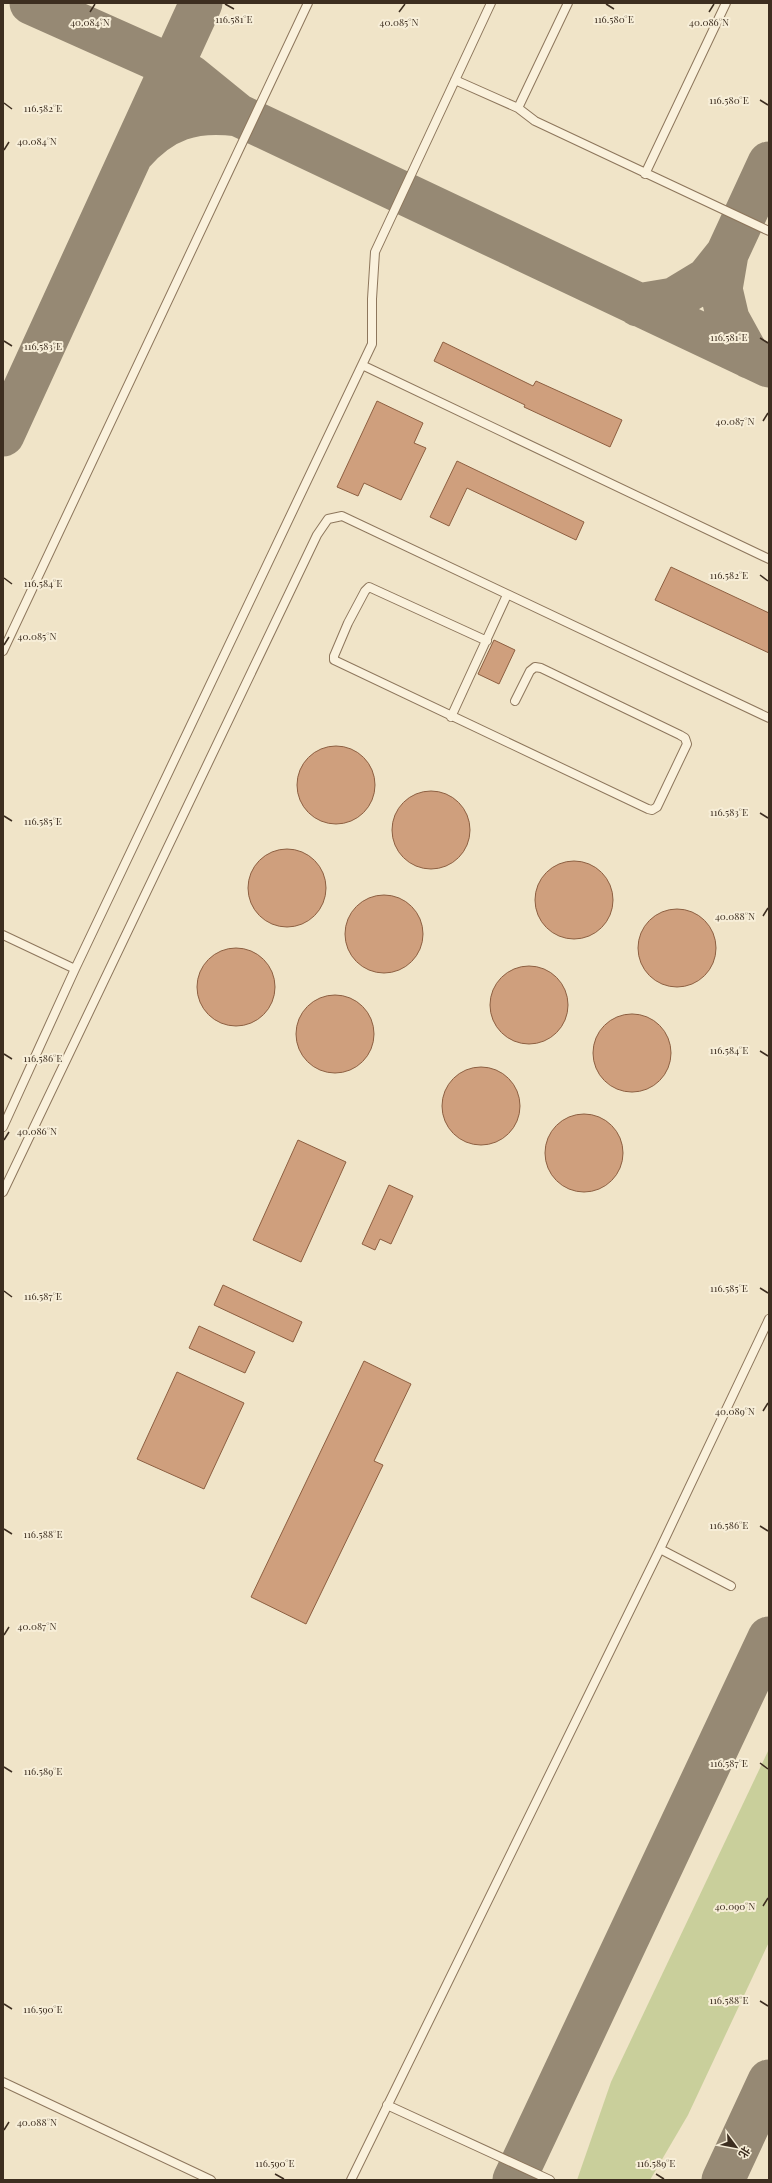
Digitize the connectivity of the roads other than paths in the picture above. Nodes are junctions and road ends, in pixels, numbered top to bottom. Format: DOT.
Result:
graph roads {
  1 [pos="308,3"];
  2 [pos="491,3"];
  3 [pos="568,3"];
  4 [pos="726,3"];
  5 [pos="455,80"];
  6 [pos="518,108"];
  7 [pos="645,174"];
  8 [pos="769,231"];
  9 [pos="362,365"];
  10 [pos="769,559"];
  11 [pos="507,595"];
  12 [pos="487,641"];
  13 [pos="3,651"];
  14 [pos="515,701"];
  15 [pos="451,717"];
  16 [pos="769,718"];
  17 [pos="3,935"];
  18 [pos="75,969"];
  19 [pos="3,1127"];
  20 [pos="3,1192"];
  21 [pos="769,1319"];
  22 [pos="660,1549"];
  23 [pos="731,1586"];
  24 [pos="3,2082"];
  25 [pos="387,2105"];
  26 [pos="211,2180"];
  27 [pos="351,2180"];
  28 [pos="550,2180"];
  1 -- 13 [label="lane"];
  2 -- 5 [label="lane"];
  3 -- 6 [label="lane"];
  4 -- 7 [label="lane"];
  5 -- 6 [label="lane"];
  5 -- 9 [label="lane"];
  6 -- 7 [label="lane"];
  7 -- 8 [label="lane"];
  9 -- 10 [label="lane"];
  9 -- 18 [label="lane"];
  11 -- 12 [label="lane"];
  11 -- 16 [label="lane"];
  11 -- 20 [label="lane"];
  12 -- 15 [label="lane"];
  12 -- 15 [label="lane"];
  14 -- 15 [label="lane"];
  17 -- 18 [label="lane"];
  18 -- 19 [label="lane"];
  21 -- 22 [label="lane"];
  22 -- 23 [label="lane"];
  22 -- 25 [label="lane"];
  24 -- 26 [label="lane"];
  25 -- 27 [label="lane"];
  25 -- 28 [label="lane"];
}
